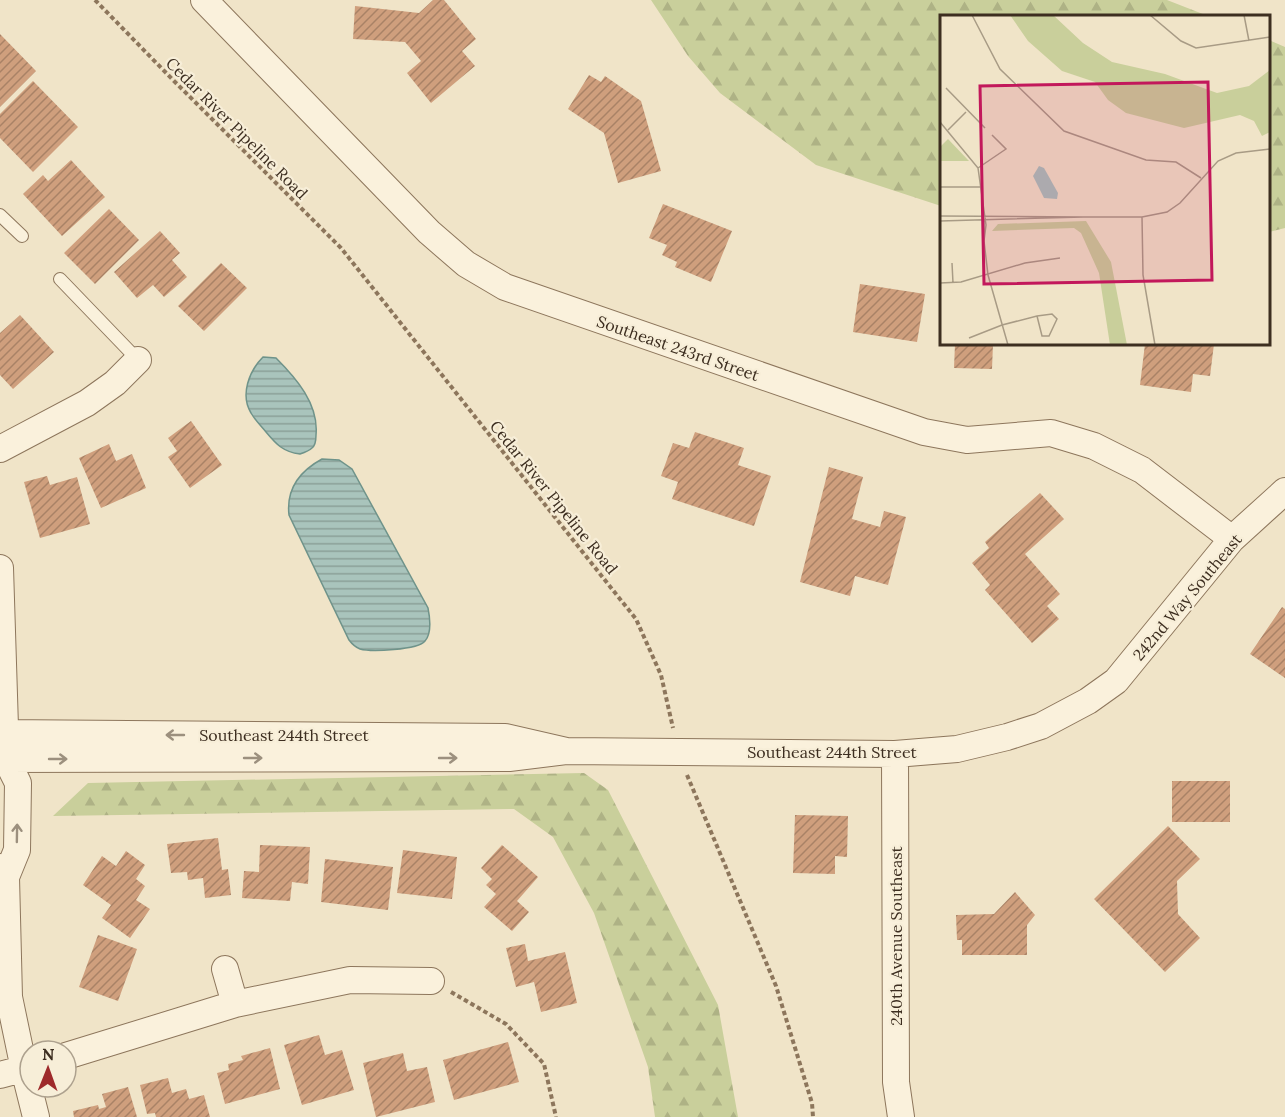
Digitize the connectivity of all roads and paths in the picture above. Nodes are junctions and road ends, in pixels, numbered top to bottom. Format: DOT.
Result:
graph roads {
  1 [pos="95,0"];
  2 [pos="204,0"];
  3 [pos="0,215"];
  4 [pos="21,236"];
  5 [pos="60,279"];
  6 [pos="138,360"];
  7 [pos="0,449"];
  8 [pos="1285,491"];
  9 [pos="1232,539"];
  10 [pos="0,568"];
  11 [pos="1088,701"];
  12 [pos="3,733"];
  13 [pos="566,751"];
  14 [pos="678,752"];
  15 [pos="895,754"];
  16 [pos="2,761"];
  17 [pos="3,872"];
  18 [pos="225,969"];
  19 [pos="431,981"];
  20 [pos="235,1004"];
  21 [pos="78,1052"];
  22 [pos="18,1070"];
  23 [pos="29,1099"];
  24 [pos="36,1117"];
  25 [pos="556,1117"];
  26 [pos="813,1117"];
  27 [pos="901,1117"];
  1 -- 14 [label="path, Cedar River Pipeline Road"];
  2 -- 9 [label="street, Southeast 243rd Street"];
  3 -- 4 [label="lane"];
  5 -- 6 [label="lane"];
  6 -- 7 [label="street"];
  8 -- 9 [label="street, 242nd Way Southeast"];
  9 -- 11 [label="street, 242nd Way Southeast"];
  10 -- 12 [label="street"];
  11 -- 15 [label="street, Southeast 244th Street"];
  13 -- 12 [label="street, Southeast 244th Street, one-way"];
  12 -- 16 [label="street"];
  13 -- 14 [label="street, Southeast 244th Street"];
  16 -- 13 [label="street, Southeast 244th Street, one-way"];
  14 -- 15 [label="street, Southeast 244th Street"];
  14 -- 26 [label="path, Cedar River Pipeline Road"];
  15 -- 27 [label="street, 240th Avenue Southeast"];
  17 -- 16 [label="street, one-way"];
  17 -- 22 [label="street"];
  18 -- 20 [label="street"];
  19 -- 20 [label="street"];
  19 -- 25 [label="path"];
  20 -- 21 [label="street"];
  23 -- 24 [label="street"];
}
